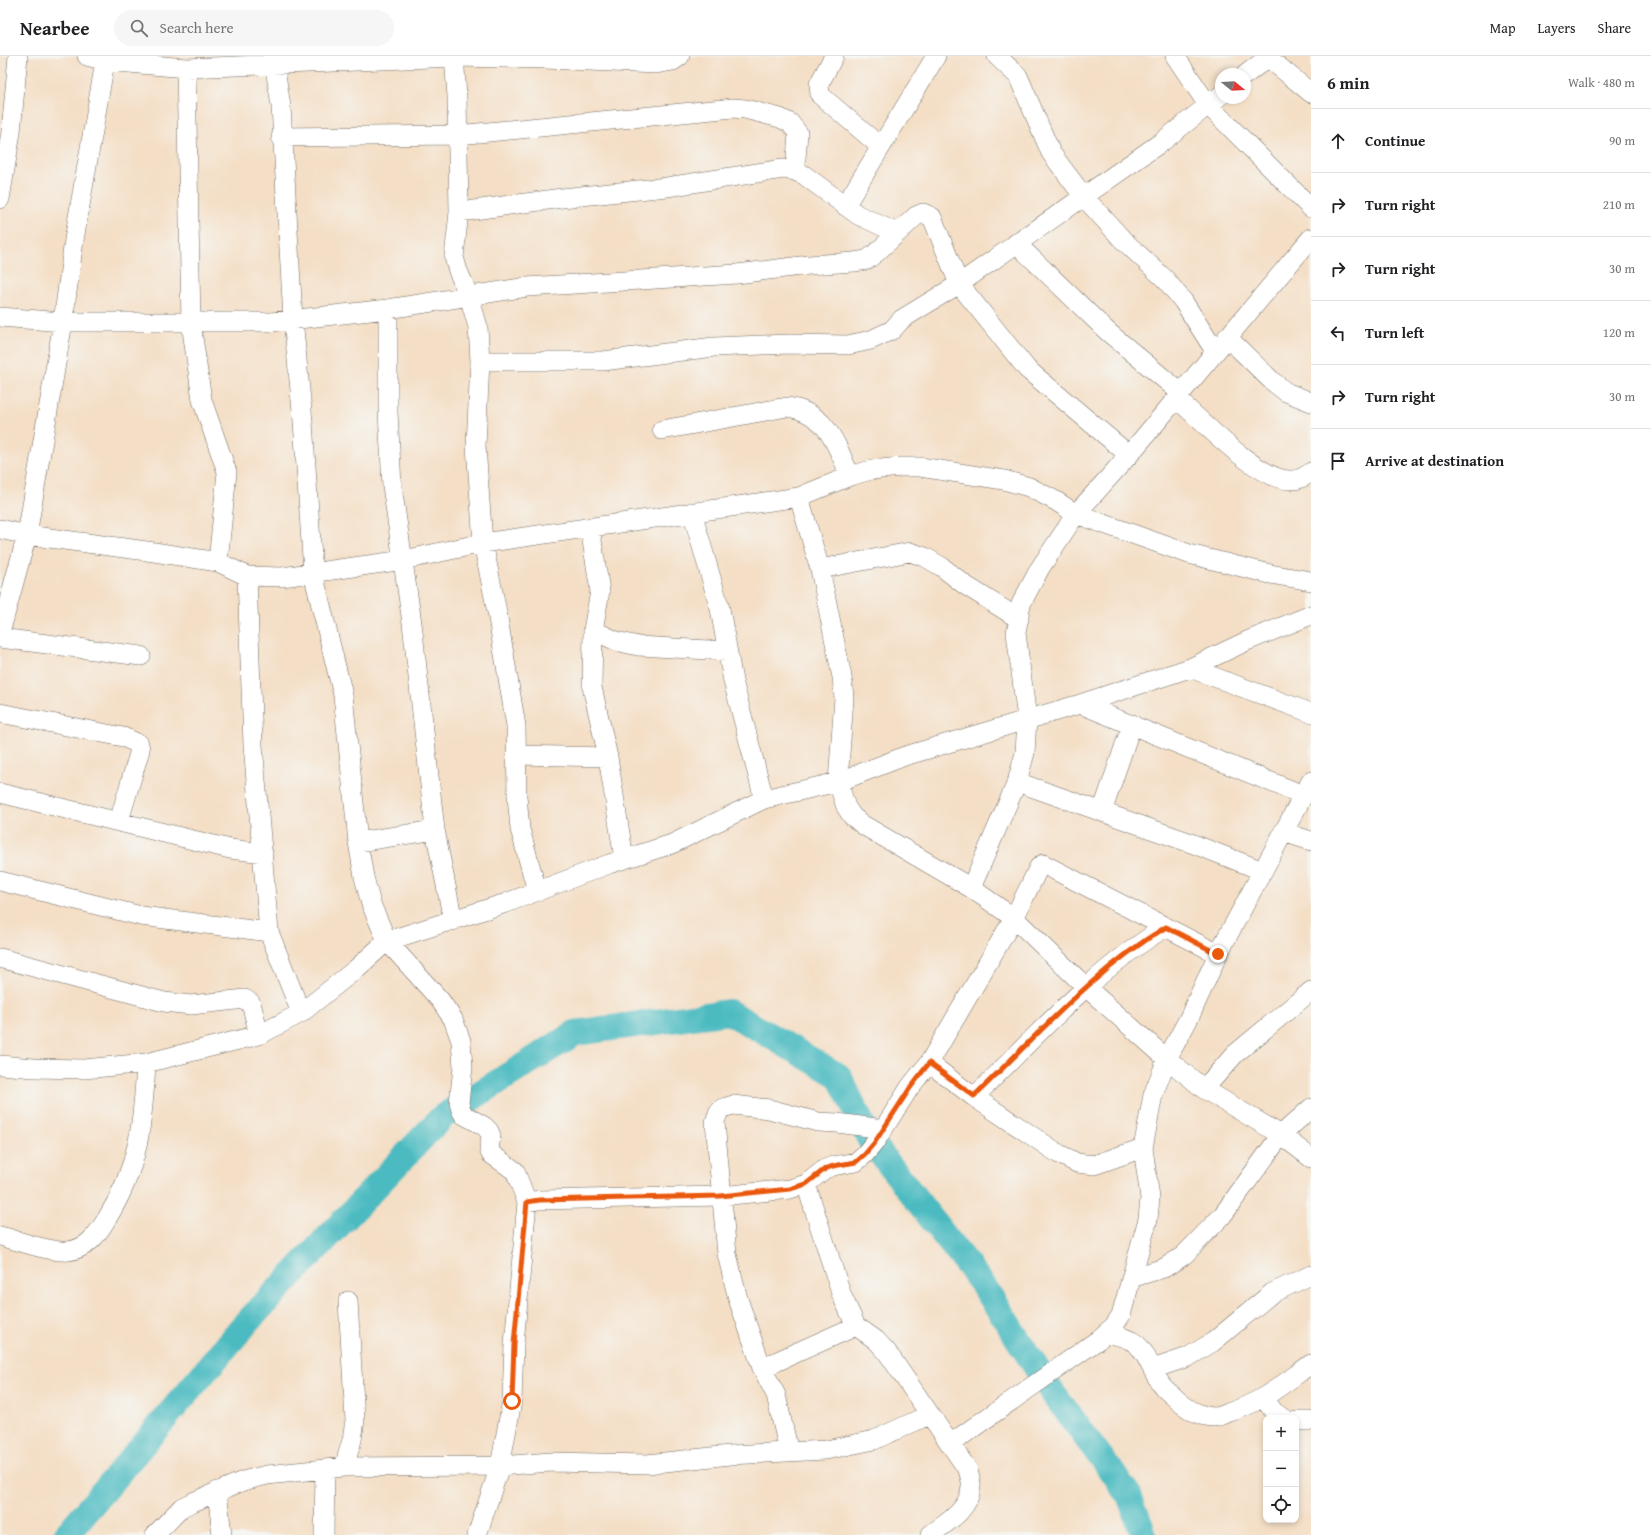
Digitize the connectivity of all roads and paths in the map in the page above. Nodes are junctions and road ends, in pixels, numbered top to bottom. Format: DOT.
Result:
graph roads {
  1 [pos="18,56"];
  2 [pos="87,56"];
  3 [pos="680,56"];
  4 [pos="834,56"];
  5 [pos="936,56"];
  6 [pos="997,56"];
  7 [pos="1175,56"];
  8 [pos="454,57"];
  9 [pos="1268,57"];
  10 [pos="106,58"];
  11 [pos="274,61"];
  12 [pos="186,68"];
  13 [pos="1251,70"];
  14 [pos="1311,93"];
  15 [pos="1214,100"];
  16 [pos="458,135"];
  17 [pos="281,137"];
  18 [pos="881,147"];
  19 [pos="795,171"];
  20 [pos="1084,197"];
  21 [pos="0,199"];
  22 [pos="845,206"];
  23 [pos="1311,208"];
  24 [pos="459,212"];
  25 [pos="897,233"];
  26 [pos="1016,243"];
  27 [pos="1310,243"];
  28 [pos="959,284"];
  29 [pos="469,296"];
  30 [pos="388,309"];
  31 [pos="0,317"];
  32 [pos="293,319"];
  33 [pos="63,322"];
  34 [pos="191,323"];
  35 [pos="1221,344"];
  36 [pos="480,361"];
  37 [pos="1178,396"];
  38 [pos="1311,402"];
  39 [pos="662,430"];
  40 [pos="1129,455"];
  41 [pos="1311,472"];
  42 [pos="850,476"];
  43 [pos="799,497"];
  44 [pos="692,512"];
  45 [pos="1076,514"];
  46 [pos="590,528"];
  47 [pos="0,529"];
  48 [pos="27,535"];
  49 [pos="482,543"];
  50 [pos="404,560"];
  51 [pos="218,562"];
  52 [pos="820,569"];
  53 [pos="313,573"];
  54 [pos="247,576"];
  55 [pos="1311,581"];
  56 [pos="1311,615"];
  57 [pos="1019,619"];
  58 [pos="593,630"];
  59 [pos="0,633"];
  60 [pos="0,638"];
  61 [pos="727,651"];
  62 [pos="141,656"];
  63 [pos="1190,668"];
  64 [pos="1080,704"];
  65 [pos="0,713"];
  66 [pos="1311,713"];
  67 [pos="1027,719"];
  68 [pos="1132,724"];
  69 [pos="517,755"];
  70 [pos="608,757"];
  71 [pos="838,782"];
  72 [pos="1017,782"];
  73 [pos="1307,788"];
  74 [pos="0,793"];
  75 [pos="764,799"];
  76 [pos="1102,812"];
  77 [pos="120,821"];
  78 [pos="435,830"];
  79 [pos="1283,832"];
  80 [pos="1311,841"];
  81 [pos="358,842"];
  82 [pos="263,853"];
  83 [pos="624,859"];
  84 [pos="1263,871"];
  85 [pos="0,881"];
  86 [pos="972,888"];
  87 [pos="537,891"];
  88 [pos="1014,918"];
  89 [pos="453,921"];
  90 [pos="1166,927"];
  91 [pos="269,932"];
  92 [pos="387,941"];
  93 [pos="1218,954"];
  94 [pos="0,958"];
  95 [pos="1087,988"];
  96 [pos="1311,991"];
  97 [pos="301,1013"];
  98 [pos="259,1035"];
  99 [pos="1167,1058"];
  100 [pos="146,1063"];
  101 [pos="929,1063"];
  102 [pos="0,1065"];
  103 [pos="1204,1089"];
  104 [pos="974,1096"];
  105 [pos="1311,1108"];
  106 [pos="884,1129"];
  107 [pos="1281,1135"];
  108 [pos="1143,1148"];
  109 [pos="1311,1158"];
  110 [pos="806,1184"];
  111 [pos="720,1196"];
  112 [pos="527,1202"];
  113 [pos="0,1236"];
  114 [pos="1311,1274"];
  115 [pos="1132,1278"];
  116 [pos="348,1301"];
  117 [pos="856,1326"];
  118 [pos="1106,1333"];
  119 [pos="1311,1364"];
  120 [pos="762,1368"];
  121 [pos="1153,1370"];
  122 [pos="1264,1398"];
  123 [pos="929,1415"];
  124 [pos="1278,1415"];
  125 [pos="1311,1420"];
  126 [pos="1299,1421"];
  127 [pos="950,1444"];
  128 [pos="789,1452"];
  129 [pos="500,1466"];
  130 [pos="334,1468"];
  131 [pos="217,1491"];
  132 [pos="155,1535"];
  133 [pos="222,1535"];
  134 [pos="324,1535"];
  135 [pos="477,1535"];
  136 [pos="930,1535"];
  1 -- 21 [label="street"];
  2 -- 10 [label="street"];
  3 -- 8 [label="street"];
  4 -- 18 [label="street"];
  5 -- 18 [label="street"];
  6 -- 20 [label="street"];
  7 -- 15 [label="street"];
  8 -- 11 [label="street"];
  8 -- 16 [label="street"];
  9 -- 13 [label="street"];
  9 -- 14 [label="street"];
  10 -- 12 [label="street"];
  10 -- 33 [label="street"];
  11 -- 12 [label="street"];
  11 -- 17 [label="street"];
  12 -- 34 [label="street"];
  15 -- 20 [label="street"];
  15 -- 23 [label="street"];
  16 -- 17 [label="street"];
  16 -- 19 [label="street"];
  16 -- 24 [label="street"];
  17 -- 32 [label="street"];
  18 -- 22 [label="street"];
  19 -- 22 [label="street"];
  19 -- 24 [label="street"];
  20 -- 26 [label="street"];
  20 -- 35 [label="street"];
  22 -- 25 [label="street"];
  24 -- 29 [label="street"];
  25 -- 28 [label="street"];
  25 -- 29 [label="street"];
  26 -- 28 [label="street"];
  26 -- 37 [label="street"];
  27 -- 35 [label="street"];
  28 -- 36 [label="street"];
  28 -- 40 [label="street"];
  29 -- 30 [label="street"];
  29 -- 36 [label="street"];
  30 -- 32 [label="street"];
  30 -- 50 [label="street"];
  31 -- 33 [label="street"];
  32 -- 34 [label="street"];
  32 -- 53 [label="street"];
  33 -- 34 [label="street"];
  33 -- 48 [label="street"];
  34 -- 51 [label="street"];
  35 -- 37 [label="street"];
  35 -- 38 [label="street"];
  36 -- 49 [label="street"];
  37 -- 40 [label="street"];
  37 -- 41 [label="street"];
  39 -- 42 [label="street"];
  40 -- 45 [label="street"];
  42 -- 43 [label="street"];
  42 -- 45 [label="street"];
  43 -- 44 [label="street"];
  43 -- 52 [label="street"];
  44 -- 46 [label="street"];
  44 -- 61 [label="street"];
  45 -- 55 [label="street"];
  45 -- 57 [label="street"];
  46 -- 49 [label="street"];
  46 -- 58 [label="street"];
  47 -- 48 [label="street"];
  48 -- 51 [label="street"];
  48 -- 59 [label="street"];
  49 -- 50 [label="street"];
  49 -- 69 [label="street"];
  50 -- 53 [label="street"];
  50 -- 78 [label="street"];
  51 -- 54 [label="street"];
  52 -- 57 [label="street"];
  52 -- 71 [label="street"];
  53 -- 54 [label="street"];
  53 -- 81 [label="street"];
  54 -- 82 [label="street"];
  56 -- 63 [label="street"];
  57 -- 67 [label="street"];
  58 -- 61 [label="street"];
  58 -- 70 [label="street"];
  60 -- 62 [label="street"];
  61 -- 75 [label="street"];
  63 -- 64 [label="street"];
  63 -- 66 [label="street"];
  64 -- 67 [label="street"];
  64 -- 68 [label="street"];
  65 -- 77 [label="street"];
  67 -- 71 [label="street"];
  67 -- 72 [label="street"];
  68 -- 73 [label="street"];
  68 -- 76 [label="street"];
  69 -- 70 [label="street"];
  69 -- 87 [label="street"];
  70 -- 83 [label="street"];
  71 -- 75 [label="street"];
  71 -- 86 [label="street"];
  72 -- 76 [label="street"];
  72 -- 86 [label="street"];
  73 -- 79 [label="street"];
  74 -- 77 [label="street"];
  75 -- 83 [label="street"];
  76 -- 84 [label="street"];
  77 -- 82 [label="street"];
  78 -- 81 [label="street"];
  78 -- 89 [label="street"];
  79 -- 80 [label="street"];
  79 -- 84 [label="street"];
  81 -- 92 [label="street"];
  82 -- 91 [label="street"];
  83 -- 87 [label="street"];
  84 -- 93 [label="street"];
  85 -- 91 [label="street"];
  86 -- 88 [label="street"];
  87 -- 89 [label="street"];
  88 -- 90 [label="street"];
  88 -- 95 [label="street"];
  88 -- 101 [label="street"];
  89 -- 92 [label="street"];
  90 -- 93 [label="street"];
  90 -- 95 [label="street"];
  91 -- 97 [label="street"];
  92 -- 97 [label="street"];
  92 -- 112 [label="street"];
  93 -- 99 [label="street"];
  94 -- 98 [label="street"];
  95 -- 99 [label="street"];
  95 -- 104 [label="street"];
  96 -- 103 [label="street"];
  97 -- 98 [label="street"];
  98 -- 100 [label="street"];
  99 -- 103 [label="street"];
  99 -- 108 [label="street"];
  100 -- 102 [label="street"];
  100 -- 113 [label="street"];
  101 -- 104 [label="street"];
  101 -- 106 [label="street"];
  103 -- 107 [label="street"];
  104 -- 108 [label="street"];
  105 -- 107 [label="street"];
  106 -- 110 [label="street"];
  106 -- 111 [label="street"];
  107 -- 109 [label="street"];
  107 -- 115 [label="street"];
  108 -- 115 [label="street"];
  110 -- 111 [label="street"];
  110 -- 117 [label="street"];
  111 -- 112 [label="street"];
  111 -- 120 [label="street"];
  112 -- 129 [label="street"];
  114 -- 121 [label="street"];
  115 -- 118 [label="street"];
  116 -- 130 [label="street"];
  117 -- 120 [label="street"];
  117 -- 123 [label="street"];
  118 -- 121 [label="street"];
  118 -- 127 [label="street"];
  119 -- 122 [label="street"];
  120 -- 128 [label="street"];
  121 -- 122 [label="street"];
  122 -- 124 [label="street"];
  123 -- 127 [label="street"];
  123 -- 128 [label="street"];
  125 -- 126 [label="street"];
  127 -- 136 [label="street"];
  128 -- 129 [label="street"];
  129 -- 130 [label="street"];
  129 -- 135 [label="street"];
  130 -- 131 [label="street"];
  130 -- 134 [label="street"];
  131 -- 132 [label="street"];
  131 -- 133 [label="street"];
}
